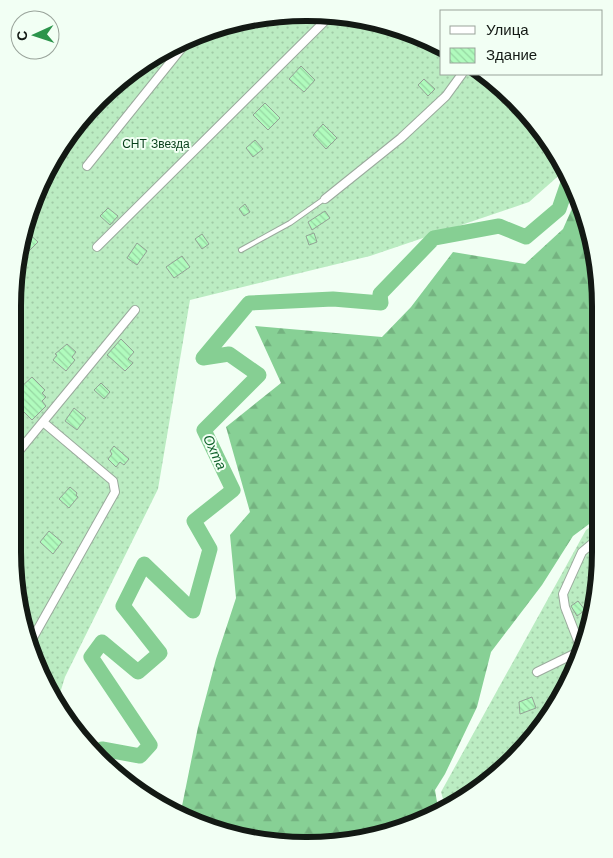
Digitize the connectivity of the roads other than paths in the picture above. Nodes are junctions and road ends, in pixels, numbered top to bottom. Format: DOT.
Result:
graph roads {
  1 [pos="324,22"];
  2 [pos="179,52"];
  3 [pos="461,75"];
  4 [pos="87,166"];
  5 [pos="325,199"];
  6 [pos="98,247"];
  7 [pos="241,250"];
  8 [pos="135,310"];
  9 [pos="43,422"];
  10 [pos="21,449"];
  11 [pos="592,544"];
  12 [pos="34,636"];
  13 [pos="578,640"];
  14 [pos="572,655"];
  15 [pos="537,672"];
  1 -- 6 [label="street"];
  2 -- 4 [label="street"];
  3 -- 5 [label="street"];
  5 -- 7 [label="lane"];
  8 -- 9 [label="street"];
  9 -- 10 [label="street"];
  9 -- 12 [label="street"];
  11 -- 13 [label="street"];
  14 -- 15 [label="street"];
}
